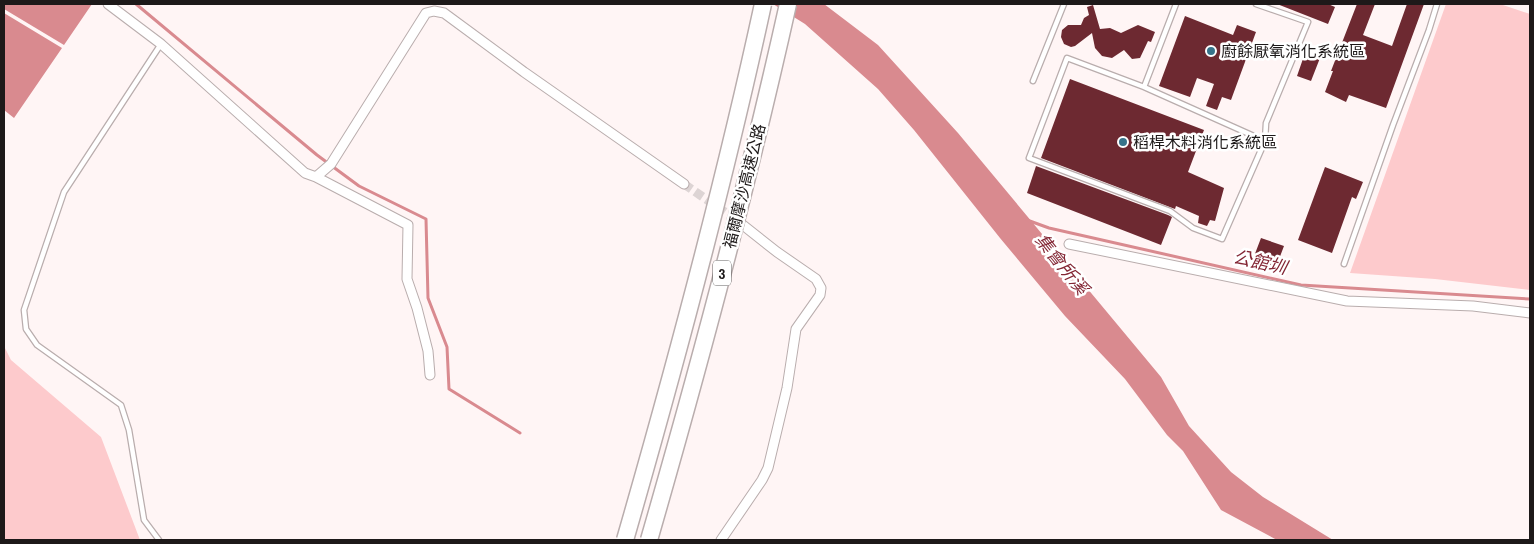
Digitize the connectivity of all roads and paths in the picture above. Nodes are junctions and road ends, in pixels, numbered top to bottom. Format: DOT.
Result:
graph roads {
  1 [pos="108,4"];
  2 [pos="763,4"];
  3 [pos="788,4"];
  4 [pos="1064,4"];
  5 [pos="1176,4"];
  6 [pos="1256,4"];
  7 [pos="1437,4"];
  8 [pos="161,44"];
  9 [pos="1032,81"];
  10 [pos="1144,87"];
  11 [pos="1265,141"];
  12 [pos="316,177"];
  13 [pos="684,184"];
  14 [pos="732,217"];
  15 [pos="1069,244"];
  16 [pos="1344,264"];
  17 [pos="1530,313"];
  18 [pos="430,375"];
  19 [pos="160,540"];
  20 [pos="625,540"];
  21 [pos="648,540"];
  22 [pos="721,540"];
  1 -- 8 [label="street"];
  2 -- 20 [label="highway, 福爾摩沙高速公路 / 3, bridge"];
  3 -- 21 [label="highway, 福爾摩沙高速公路 / 3, bridge"];
  4 -- 9 [label="lane"];
  5 -- 10 [label="lane"];
  6 -- 11 [label="lane"];
  7 -- 16 [label="lane"];
  8 -- 12 [label="street"];
  8 -- 19 [label="lane"];
  10 -- 11 [label="lane"];
  10 -- 11 [label="lane"];
  12 -- 13 [label="street"];
  12 -- 18 [label="street"];
  14 -- 22 [label="street"];
  15 -- 17 [label="street"];
}
